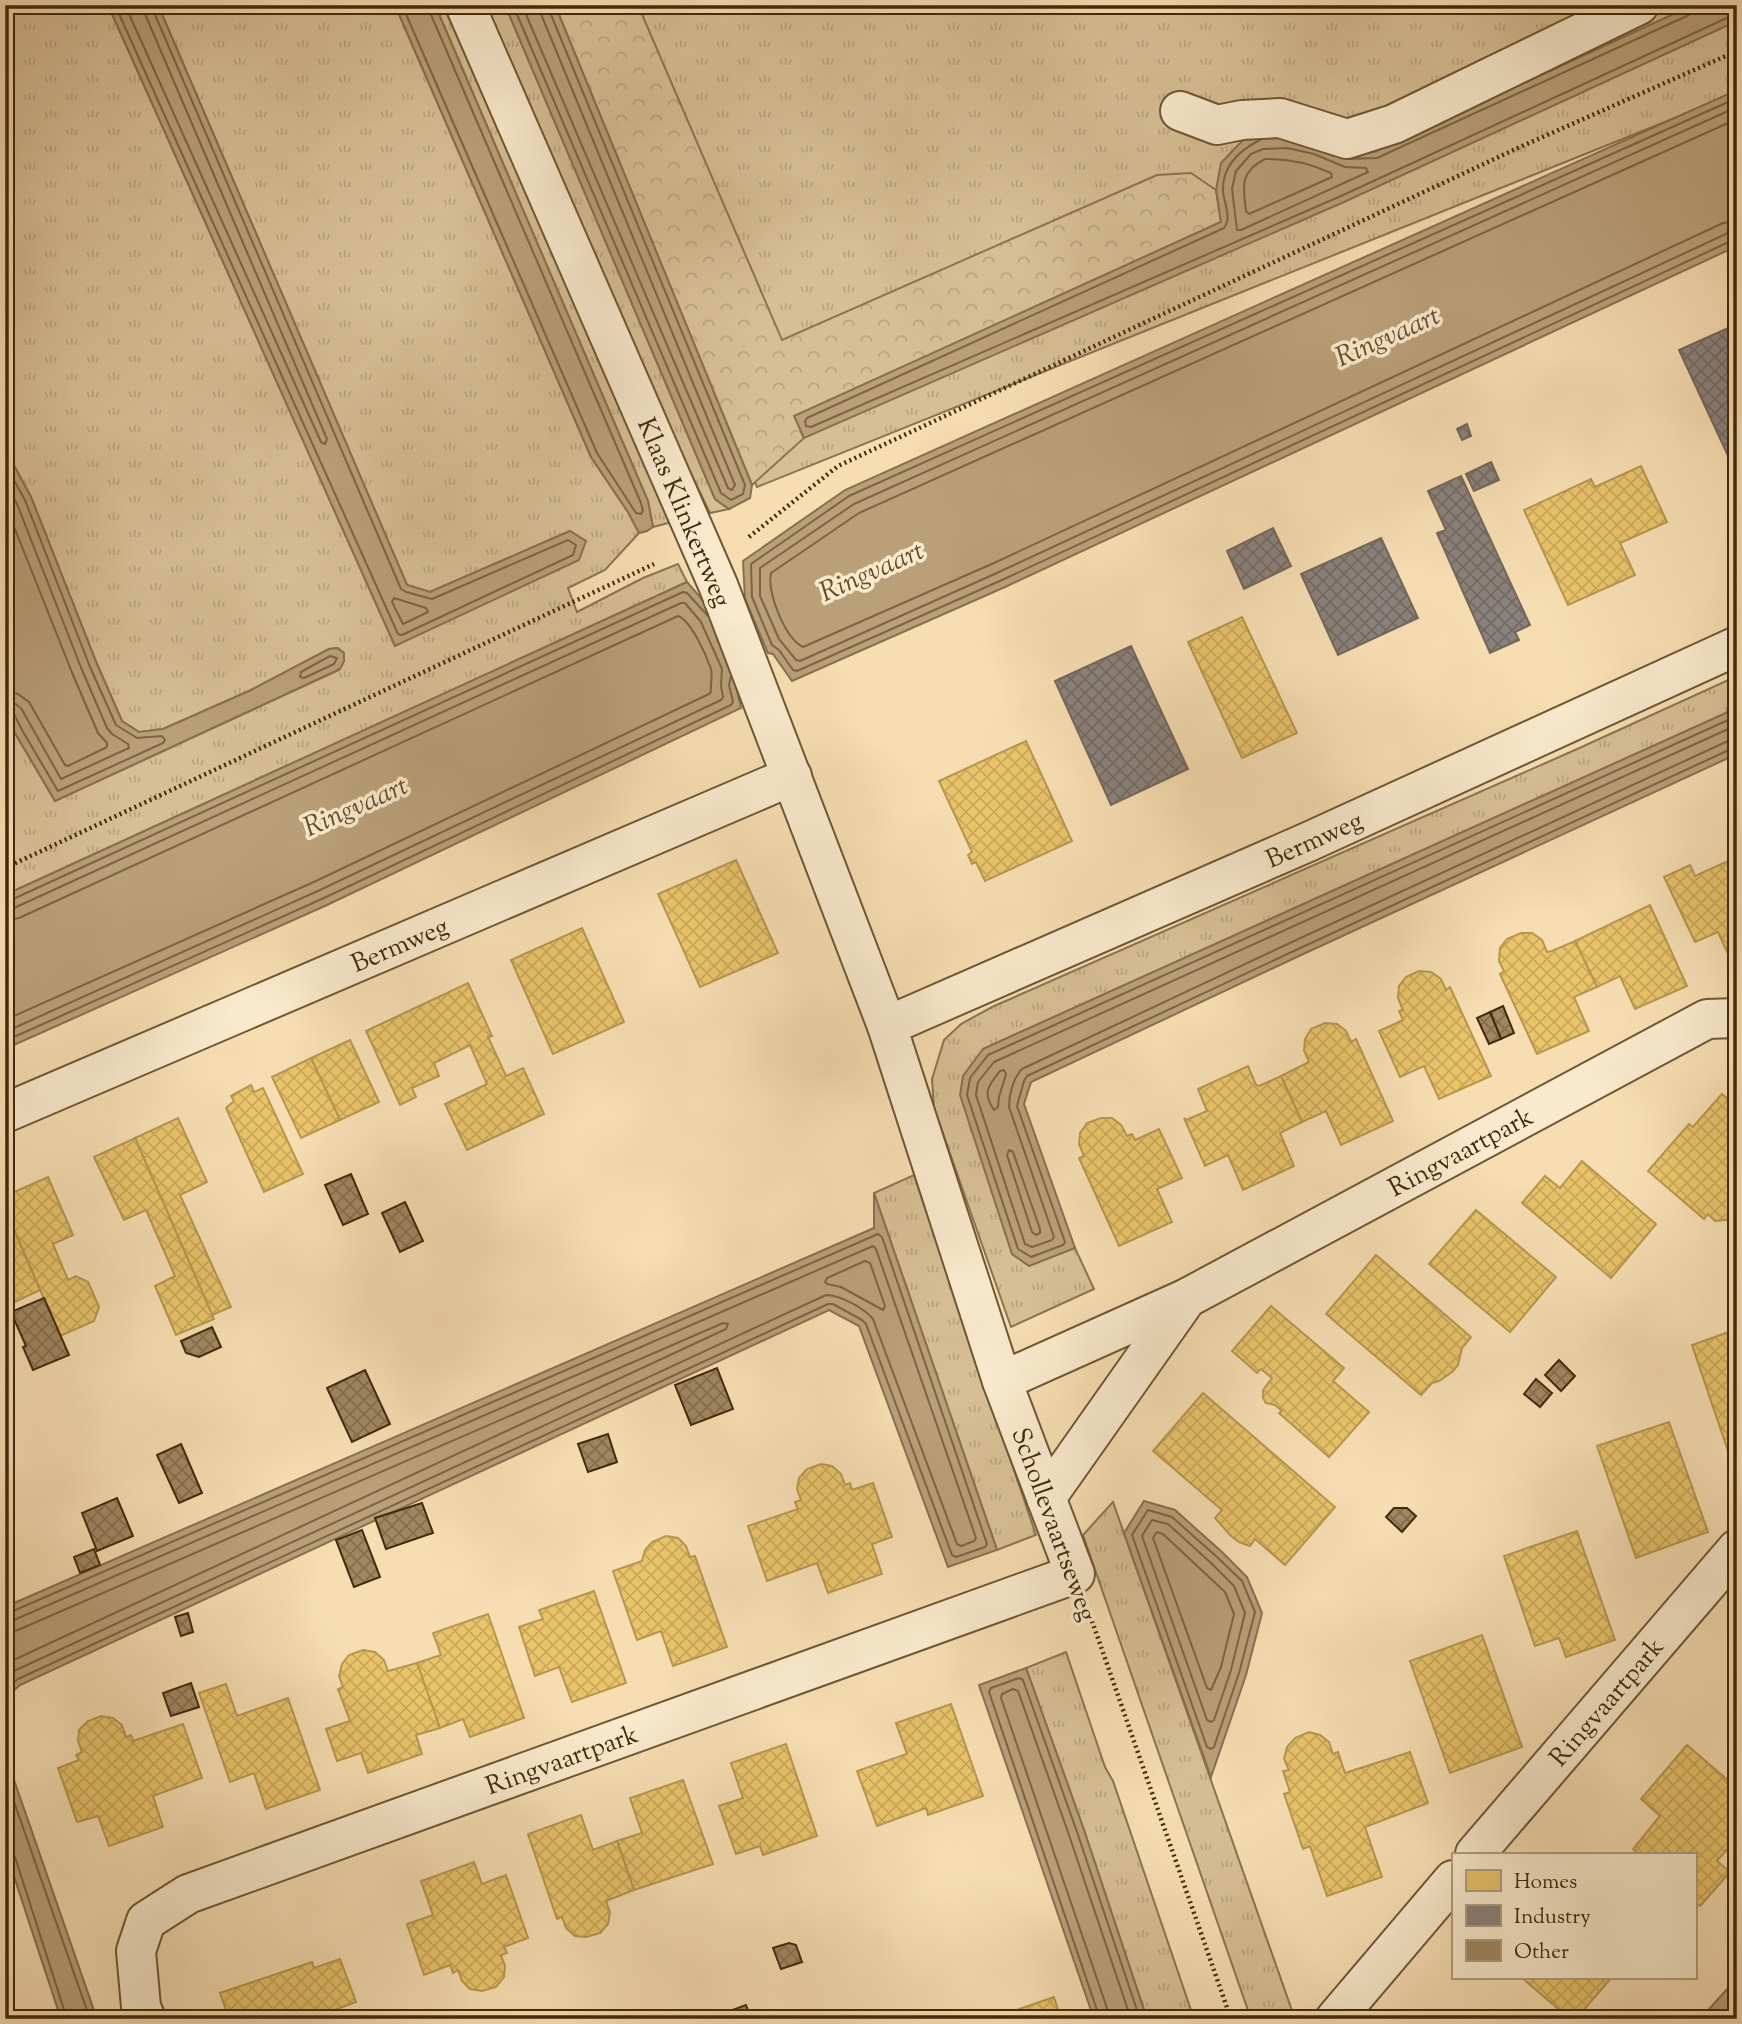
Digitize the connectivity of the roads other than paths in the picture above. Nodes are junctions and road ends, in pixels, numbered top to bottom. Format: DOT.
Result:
graph roads {
  1 [pos="464,5"];
  2 [pos="1639,5"];
  3 [pos="1180,111"];
  4 [pos="1737,646"];
  5 [pos="792,776"];
  6 [pos="1737,1018"];
  7 [pos="887,1026"];
  8 [pos="5,1113"];
  9 [pos="1187,1298"];
  10 [pos="1002,1381"];
  11 [pos="1046,1498"];
  12 [pos="1737,1549"];
  13 [pos="1075,1574"];
  14 [pos="1476,1853"];
  15 [pos="1452,1881"];
  16 [pos="146,2019"];
  17 [pos="1335,2019"];
  1 -- 5 [label="street, Klaas Klinkertweg"];
  2 -- 3 [label="street"];
  4 -- 7 [label="street, Bermweg"];
  5 -- 7 [label="street, Klaas Klinkertweg"];
  5 -- 8 [label="street, Bermweg"];
  6 -- 9 [label="street, Ringvaartpark"];
  7 -- 10 [label="street, Schollevaartseweg"];
  9 -- 10 [label="street, Ringvaartpark"];
  9 -- 11 [label="street, Ringvaartpark"];
  10 -- 11 [label="street, Schollevaartseweg"];
  11 -- 13 [label="street, Schollevaartseweg"];
  12 -- 14 [label="street, Ringvaartpark"];
  13 -- 16 [label="street, Ringvaartpark"];
  15 -- 17 [label="street"];
}
